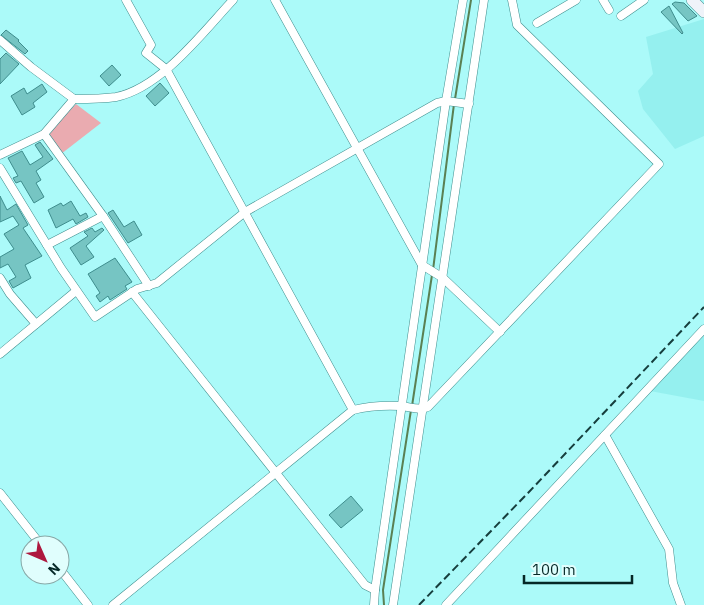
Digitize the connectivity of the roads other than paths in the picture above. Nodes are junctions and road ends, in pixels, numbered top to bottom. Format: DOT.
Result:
graph roads {
  1 [pos="126,0"];
  2 [pos="233,0"];
  3 [pos="275,0"];
  4 [pos="463,0"];
  5 [pos="484,0"];
  6 [pos="512,0"];
  7 [pos="576,0"];
  8 [pos="603,0"];
  9 [pos="644,0"];
  10 [pos="692,0"];
  11 [pos="609,10"];
  12 [pos="704,12"];
  13 [pos="621,16"];
  14 [pos="538,23"];
  15 [pos="0,40"];
  16 [pos="166,70"];
  17 [pos="74,99"];
  18 [pos="446,101"];
  19 [pos="469,104"];
  20 [pos="44,134"];
  21 [pos="356,149"];
  22 [pos="0,155"];
  23 [pos="0,168"];
  24 [pos="245,212"];
  25 [pos="103,216"];
  26 [pos="47,245"];
  27 [pos="422,265"];
  28 [pos="0,278"];
  29 [pos="443,278"];
  30 [pos="148,286"];
  31 [pos="76,291"];
  32 [pos="132,292"];
  33 [pos="36,324"];
  34 [pos="704,329"];
  35 [pos="500,332"];
  36 [pos="0,354"];
  37 [pos="402,406"];
  38 [pos="422,409"];
  39 [pos="353,410"];
  40 [pos="605,435"];
  41 [pos="276,473"];
  42 [pos="0,493"];
  43 [pos="33,535"];
  44 [pos="70,582"];
  45 [pos="375,590"];
  46 [pos="88,605"];
  47 [pos="113,605"];
  48 [pos="374,605"];
  49 [pos="393,605"];
  50 [pos="446,605"];
  51 [pos="681,605"];
  1 -- 16 [label="street"];
  2 -- 16 [label="street"];
  3 -- 21 [label="street"];
  4 -- 18 [label="street"];
  5 -- 19 [label="street"];
  6 -- 35 [label="street"];
  7 -- 14 [label="street"];
  8 -- 11 [label="street"];
  9 -- 13 [label="street"];
  10 -- 12 [label="street"];
  15 -- 17 [label="street"];
  16 -- 17 [label="street"];
  16 -- 24 [label="street"];
  17 -- 20 [label="street"];
  18 -- 19 [label="street"];
  18 -- 21 [label="street"];
  18 -- 27 [label="street"];
  19 -- 29 [label="street"];
  20 -- 22 [label="street"];
  20 -- 25 [label="street"];
  21 -- 24 [label="street"];
  21 -- 27 [label="street"];
  23 -- 26 [label="street"];
  24 -- 30 [label="street"];
  24 -- 39 [label="street"];
  25 -- 26 [label="street"];
  25 -- 30 [label="street"];
  26 -- 31 [label="street"];
  27 -- 29 [label="street"];
  27 -- 37 [label="street"];
  28 -- 33 [label="street"];
  29 -- 35 [label="street"];
  29 -- 38 [label="street"];
  30 -- 32 [label="street"];
  31 -- 32 [label="street"];
  31 -- 33 [label="street"];
  32 -- 41 [label="street"];
  33 -- 36 [label="street"];
  34 -- 40 [label="street"];
  35 -- 38 [label="street"];
  37 -- 38 [label="street"];
  37 -- 39 [label="street"];
  37 -- 45 [label="street"];
  38 -- 49 [label="street"];
  39 -- 41 [label="street"];
  40 -- 50 [label="street"];
  40 -- 51 [label="street"];
  41 -- 45 [label="street"];
  41 -- 47 [label="street"];
  42 -- 43 [label="street"];
  44 -- 46 [label="street"];
  45 -- 48 [label="street"];
}
